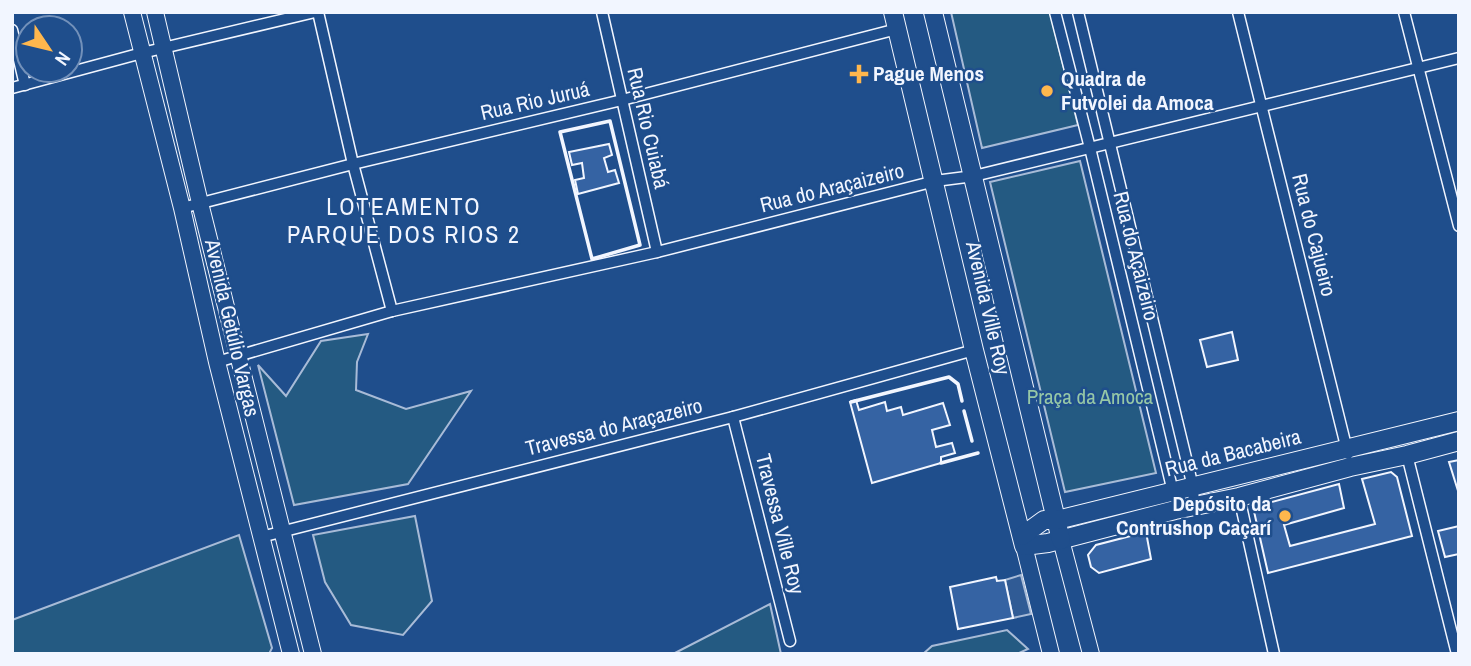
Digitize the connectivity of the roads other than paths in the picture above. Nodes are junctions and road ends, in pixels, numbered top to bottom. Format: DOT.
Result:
graph roads {
  1 [pos="132,12"];
  2 [pos="155,12"];
  3 [pos="317,12"];
  4 [pos="602,12"];
  5 [pos="933,12"];
  6 [pos="1055,12"];
  7 [pos="1078,12"];
  8 [pos="1238,12"];
  9 [pos="1404,12"];
  10 [pos="895,21"];
  11 [pos="12,30"];
  12 [pos="164,48"];
  13 [pos="142,52"];
  14 [pos="1459,58"];
  15 [pos="1419,68"];
  16 [pos="26,85"];
  17 [pos="12,88"];
  18 [pos="622,100"];
  19 [pos="1262,106"];
  20 [pos="1110,143"];
  21 [pos="1090,148"];
  22 [pos="353,164"];
  23 [pos="974,176"];
  24 [pos="935,181"];
  25 [pos="200,203"];
  26 [pos="182,208"];
  27 [pos="1459,226"];
  28 [pos="657,253"];
  29 [pos="392,310"];
  30 [pos="974,351"];
  31 [pos="238,356"];
  32 [pos="217,362"];
  33 [pos="733,417"];
  34 [pos="1459,421"];
  35 [pos="1459,441"];
  36 [pos="1348,447"];
  37 [pos="1407,455"];
  38 [pos="1350,467"];
  39 [pos="1193,487"];
  40 [pos="1173,491"];
  41 [pos="1239,497"];
  42 [pos="1195,506"];
  43 [pos="1175,510"];
  44 [pos="1057,520"];
  45 [pos="283,531"];
  46 [pos="261,537"];
  47 [pos="1061,540"];
  48 [pos="1023,541"];
  49 [pos="790,640"];
  50 [pos="291,654"];
  51 [pos="313,654"];
  52 [pos="1051,654"];
  53 [pos="1091,654"];
  54 [pos="1274,654"];
  55 [pos="1457,654"];
  1 -- 13 [label="main road, Avenida Getúlio Vargas"];
  2 -- 12 [label="main road, Avenida Getúlio Vargas"];
  3 -- 12 [label="street"];
  3 -- 22 [label="street"];
  4 -- 18 [label="street, Rua Rio Cuiabá"];
  5 -- 23 [label="main road, Avenida Ville Roy"];
  6 -- 21 [label="street, Rua do Açaizeiro"];
  7 -- 20 [label="street, Rua do Açaizeiro"];
  8 -- 19 [label="street, Rua do Cajueiro"];
  9 -- 15 [label="street"];
  10 -- 18 [label="street, Rua Rio Juruá"];
  10 -- 24 [label="main road, Avenida Ville Roy"];
  11 -- 16 [label="street"];
  12 -- 13 [label="street"];
  12 -- 25 [label="main road, Avenida Getúlio Vargas"];
  13 -- 16 [label="street"];
  13 -- 26 [label="main road, Avenida Getúlio Vargas"];
  14 -- 15 [label="street, Rua do Araçaizeiro"];
  15 -- 19 [label="street, Rua do Araçaizeiro"];
  15 -- 27 [label="street"];
  16 -- 17 [label="street"];
  18 -- 22 [label="street, Rua Rio Juruá"];
  18 -- 28 [label="street, Rua Rio Cuiabá"];
  19 -- 20 [label="street, Rua do Araçaizeiro"];
  19 -- 36 [label="street, Rua do Cajueiro"];
  20 -- 21 [label="street, Rua do Araçaizeiro"];
  20 -- 39 [label="street, Rua do Açaizeiro"];
  21 -- 23 [label="street, Rua do Araçaizeiro"];
  21 -- 40 [label="street, Rua do Açaizeiro"];
  22 -- 25 [label="street, Rua Rio Juruá"];
  22 -- 29 [label="street"];
  23 -- 24 [label="street, Rua do Araçaizeiro"];
  23 -- 44 [label="main road, Avenida Ville Roy"];
  24 -- 28 [label="street, Rua do Araçaizeiro"];
  24 -- 30 [label="main road, Avenida Ville Roy"];
  25 -- 26 [label="street, Rua Rio Juruá"];
  25 -- 31 [label="main road, Avenida Getúlio Vargas"];
  26 -- 32 [label="main road, Avenida Getúlio Vargas"];
  28 -- 29 [label="street, Rua do Araçaizeiro"];
  29 -- 31 [label="street, Rua do Araçaizeiro"];
  30 -- 33 [label="street, Travessa do Araçazeiro"];
  30 -- 48 [label="main road, Avenida Ville Roy"];
  31 -- 32 [label="street, Rua do Araçaizeiro"];
  31 -- 45 [label="main road, Avenida Getúlio Vargas"];
  32 -- 46 [label="main road, Avenida Getúlio Vargas"];
  33 -- 45 [label="street, Travessa do Araçazeiro"];
  33 -- 49 [label="street, Travessa Ville Roy"];
  34 -- 36 [label="main road, Rua da Bacabeira"];
  35 -- 37 [label="main road, Rua da Bacabeira"];
  36 -- 38 [label="street, Rua do Cajueiro"];
  36 -- 39 [label="main road, Rua da Bacabeira"];
  37 -- 38 [label="main road, Rua da Bacabeira"];
  37 -- 55 [label="street"];
  38 -- 41 [label="main road, Rua da Bacabeira"];
  39 -- 40 [label="main road, Rua da Bacabeira"];
  39 -- 42 [label="street, Rua do Açaizeiro"];
  40 -- 43 [label="street, Rua do Açaizeiro"];
  40 -- 44 [label="main road, Rua da Bacabeira"];
  41 -- 42 [label="main road, Rua da Bacabeira"];
  41 -- 54 [label="street"];
  42 -- 43 [label="main road, Rua da Bacabeira"];
  43 -- 47 [label="main road, Rua da Bacabeira"];
  44 -- 47 [label="main road, Avenida Ville Roy"];
  44 -- 48 [label="main road, Rua da Bacabeira"];
  45 -- 46 [label="street, Travessa do Araçazeiro"];
  45 -- 51 [label="main road, Avenida Getúlio Vargas"];
  46 -- 50 [label="main road, Avenida Getúlio Vargas"];
  47 -- 48 [label="main road, Rua da Bacabeira"];
  47 -- 53 [label="main road, Avenida Ville Roy"];
  48 -- 52 [label="main road, Avenida Ville Roy"];
}
